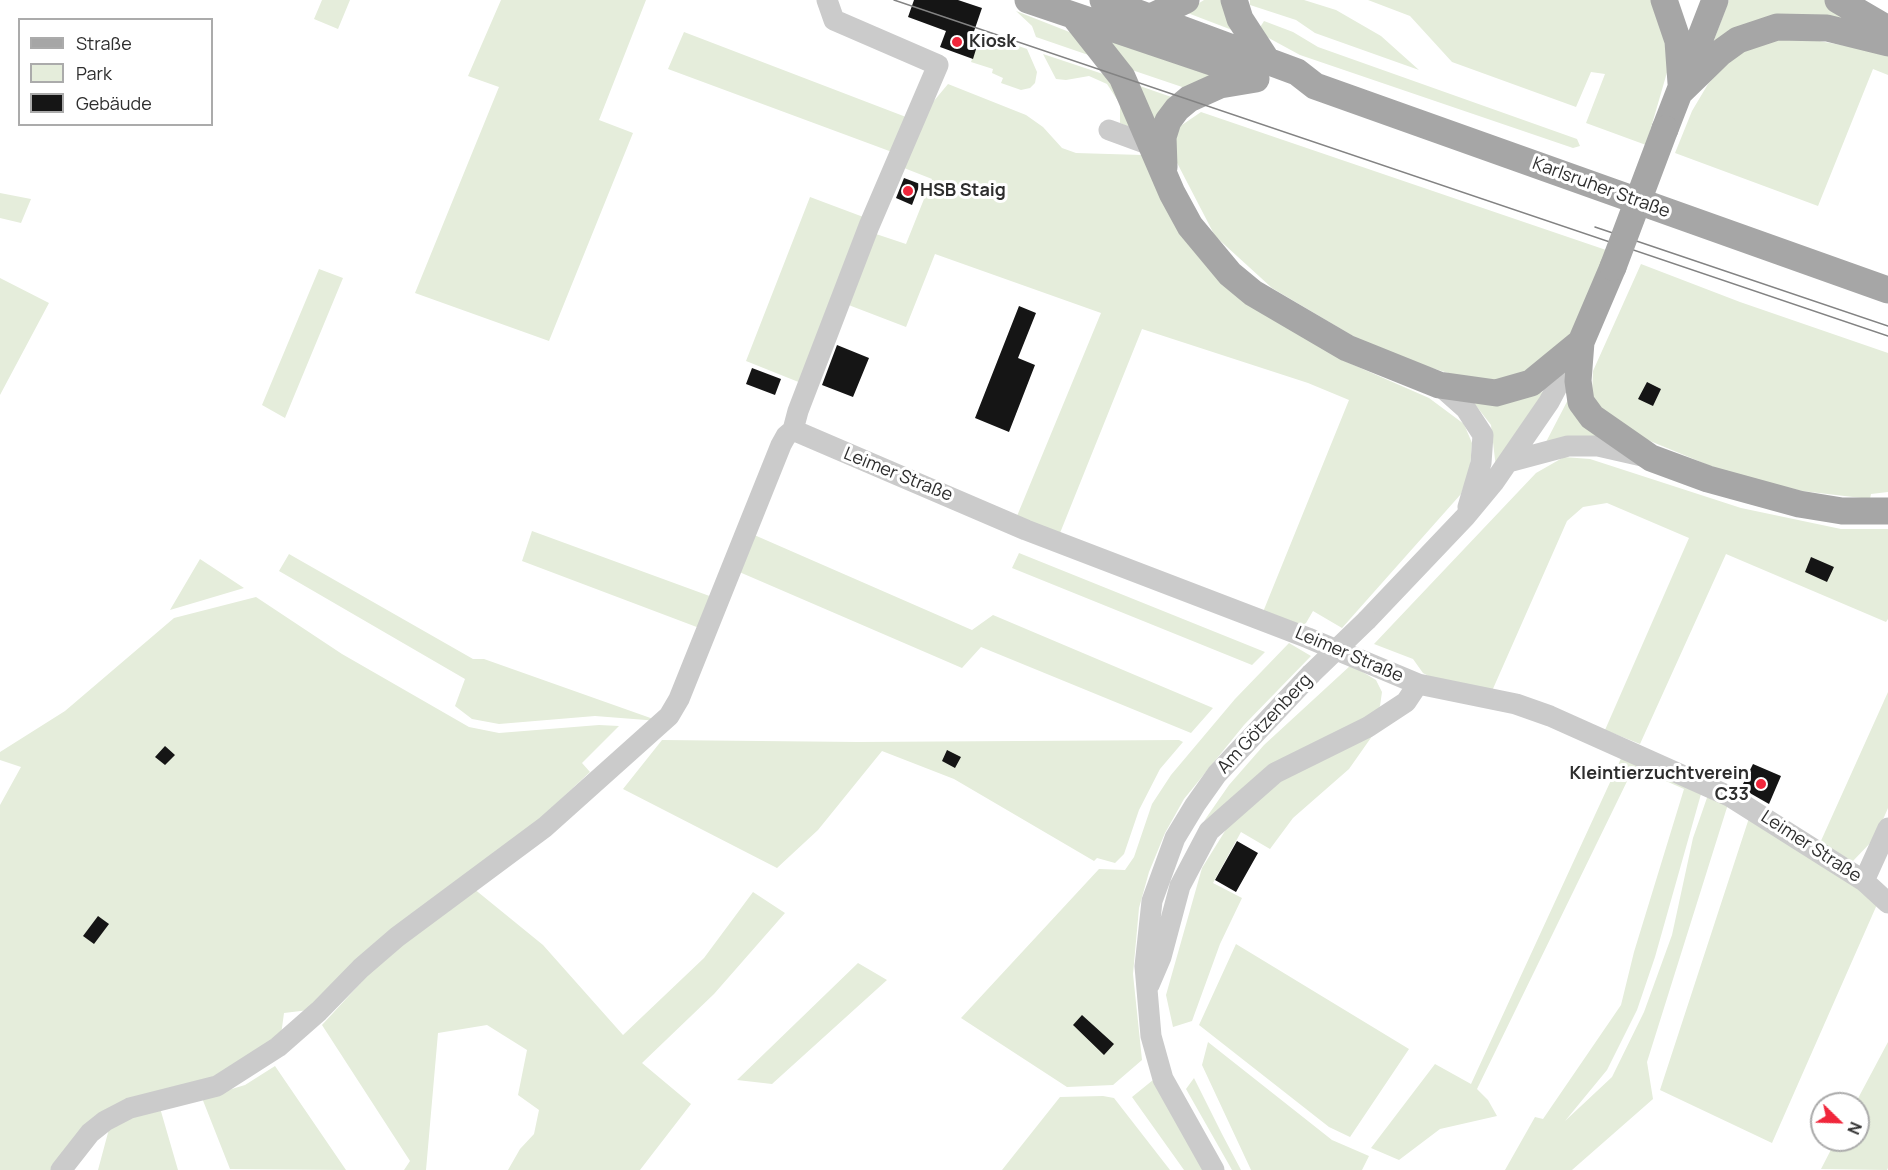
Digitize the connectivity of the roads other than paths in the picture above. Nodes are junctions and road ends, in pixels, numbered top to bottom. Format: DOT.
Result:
graph roads {
  1 [pos="811,0"];
  2 [pos="1028,0"];
  3 [pos="1103,0"];
  4 [pos="1186,0"];
  5 [pos="1234,0"];
  6 [pos="1664,0"];
  7 [pos="1715,0"];
  8 [pos="1838,0"];
  9 [pos="829,13"];
  10 [pos="1074,16"];
  11 [pos="1149,18"];
  12 [pos="1888,29"];
  13 [pos="1888,42"];
  14 [pos="1264,70"];
  15 [pos="1682,90"];
  16 [pos="1115,133"];
  17 [pos="1150,145"];
  18 [pos="1166,180"];
  19 [pos="1888,290"];
  20 [pos="1581,342"];
  21 [pos="1439,385"];
  22 [pos="794,430"];
  23 [pos="1651,458"];
  24 [pos="1508,462"];
  25 [pos="1888,511"];
  26 [pos="1465,517"];
  27 [pos="1412,693"];
  28 [pos="1888,828"];
  29 [pos="1864,880"];
  30 [pos="1888,903"];
  31 [pos="1146,994"];
  32 [pos="61,1170"];
  33 [pos="1214,1170"];
  1 -- 9 [label="street"];
  2 -- 10 [label="main road, Karlsruher Straße"];
  3 -- 11 [label="main road, Karlsruher Straße"];
  4 -- 11 [label="main road"];
  5 -- 14 [label="main road"];
  6 -- 15 [label="main road"];
  7 -- 15 [label="main road"];
  8 -- 12 [label="main road"];
  9 -- 22 [label="street"];
  10 -- 14 [label="main road, Karlsruher Straße"];
  10 -- 17 [label="main road"];
  11 -- 14 [label="main road, Karlsruher Straße"];
  13 -- 15 [label="main road"];
  14 -- 18 [label="main road"];
  14 -- 19 [label="main road, Karlsruher Straße"];
  15 -- 20 [label="main road, bridge"];
  16 -- 17 [label="street"];
  17 -- 18 [label="main road"];
  18 -- 21 [label="main road"];
  20 -- 21 [label="main road"];
  20 -- 23 [label="main road"];
  20 -- 24 [label="street, Am Götzenberg"];
  21 -- 26 [label="street"];
  22 -- 27 [label="street, Leimer Straße"];
  22 -- 32 [label="street"];
  23 -- 24 [label="street"];
  23 -- 25 [label="main road"];
  24 -- 26 [label="street, Am Götzenberg"];
  26 -- 31 [label="street, Am Götzenberg, bridge"];
  27 -- 29 [label="street, Leimer Straße"];
  27 -- 31 [label="street"];
  28 -- 29 [label="street"];
  29 -- 30 [label="street, Leimer Straße"];
  31 -- 33 [label="street, Am Götzenberg"];
}
